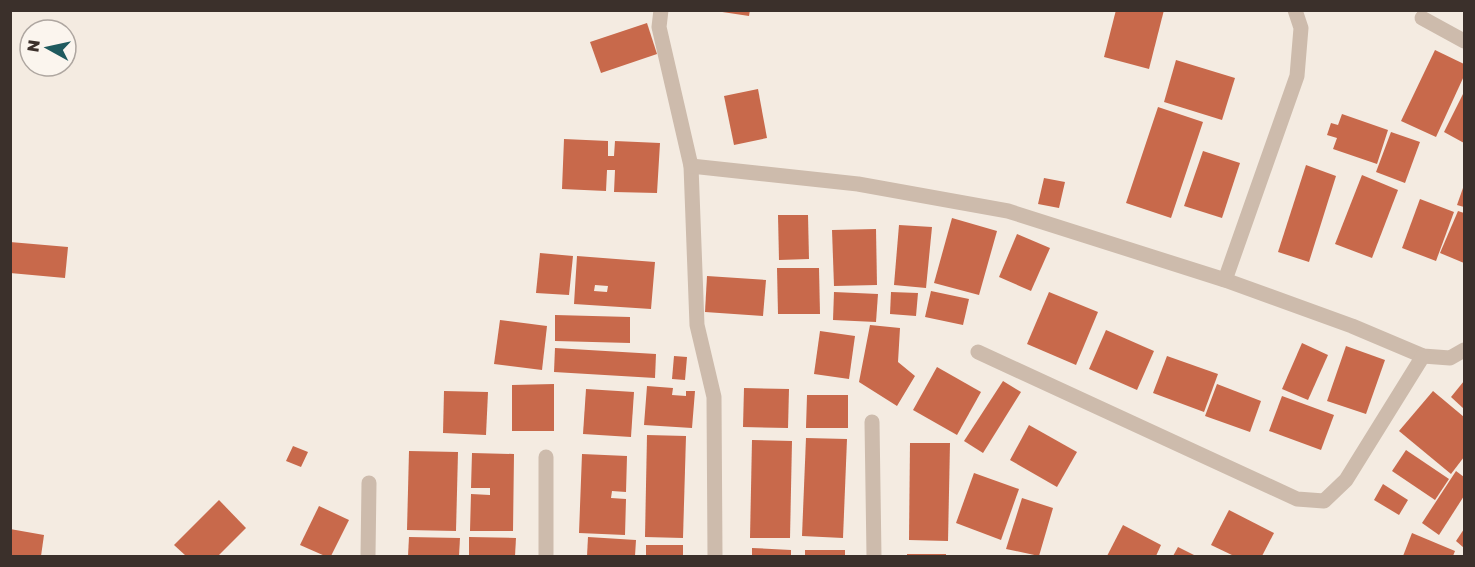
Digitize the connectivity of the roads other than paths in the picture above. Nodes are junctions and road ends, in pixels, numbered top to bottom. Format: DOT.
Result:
graph roads {
  1 [pos="661,10"];
  2 [pos="1295,10"];
  3 [pos="1422,18"];
  4 [pos="1464,41"];
  5 [pos="691,166"];
  6 [pos="1225,280"];
  7 [pos="1464,350"];
  8 [pos="978,352"];
  9 [pos="1423,356"];
  10 [pos="872,422"];
  11 [pos="546,457"];
  12 [pos="369,483"];
  13 [pos="368,556"];
  14 [pos="546,556"];
  15 [pos="716,556"];
  16 [pos="874,556"];
  1 -- 5 [label="street"];
  2 -- 6 [label="street"];
  3 -- 4 [label="street"];
  5 -- 6 [label="street"];
  5 -- 15 [label="street"];
  6 -- 9 [label="street"];
  7 -- 9 [label="street"];
  8 -- 9 [label="street"];
  10 -- 16 [label="street"];
  11 -- 14 [label="street"];
  12 -- 13 [label="street"];
}
